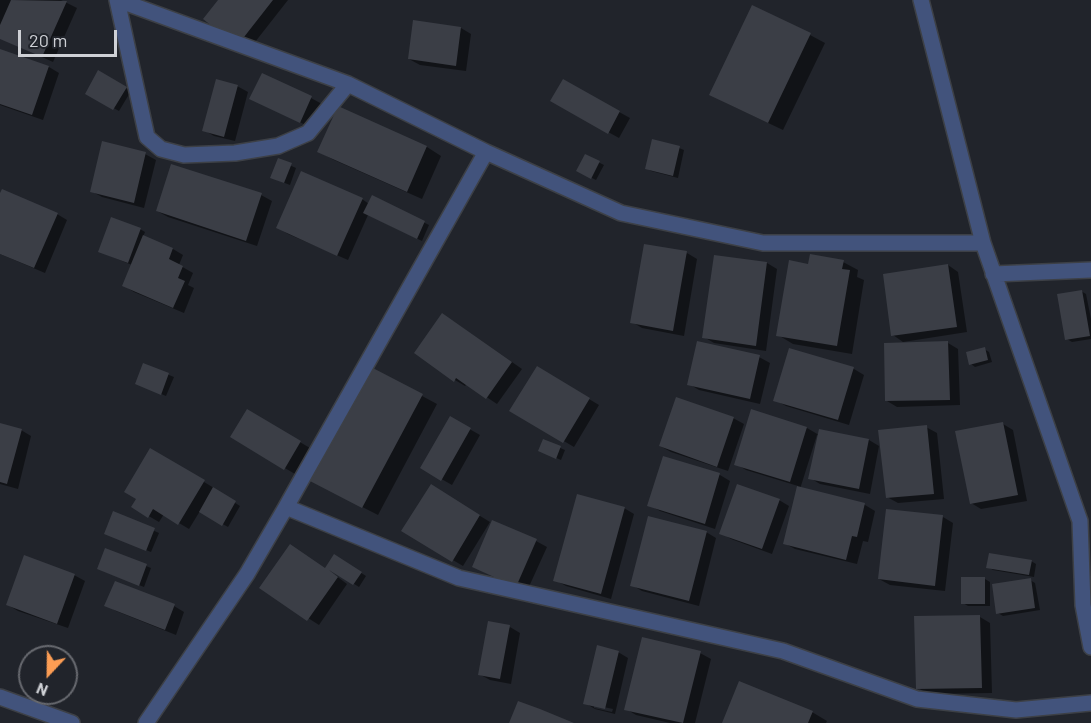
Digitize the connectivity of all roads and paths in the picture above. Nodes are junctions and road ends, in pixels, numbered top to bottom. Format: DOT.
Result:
graph roads {
  1 [pos="117,0"];
  2 [pos="921,0"];
  3 [pos="348,84"];
  4 [pos="486,153"];
  5 [pos="983,243"];
  6 [pos="1091,270"];
  7 [pos="993,274"];
  8 [pos="286,507"];
  9 [pos="1086,522"];
  10 [pos="1091,648"];
  11 [pos="0,697"];
  12 [pos="1091,703"];
  13 [pos="72,723"];
  14 [pos="146,723"];
  1 -- 3 [label="street"];
  1 -- 3 [label="street"];
  2 -- 5 [label="street"];
  3 -- 4 [label="street"];
  4 -- 5 [label="street"];
  4 -- 8 [label="street"];
  5 -- 7 [label="street"];
  6 -- 7 [label="street"];
  7 -- 9 [label="street"];
  8 -- 12 [label="street"];
  8 -- 14 [label="street"];
  9 -- 10 [label="street"];
  11 -- 13 [label="street"];
}
